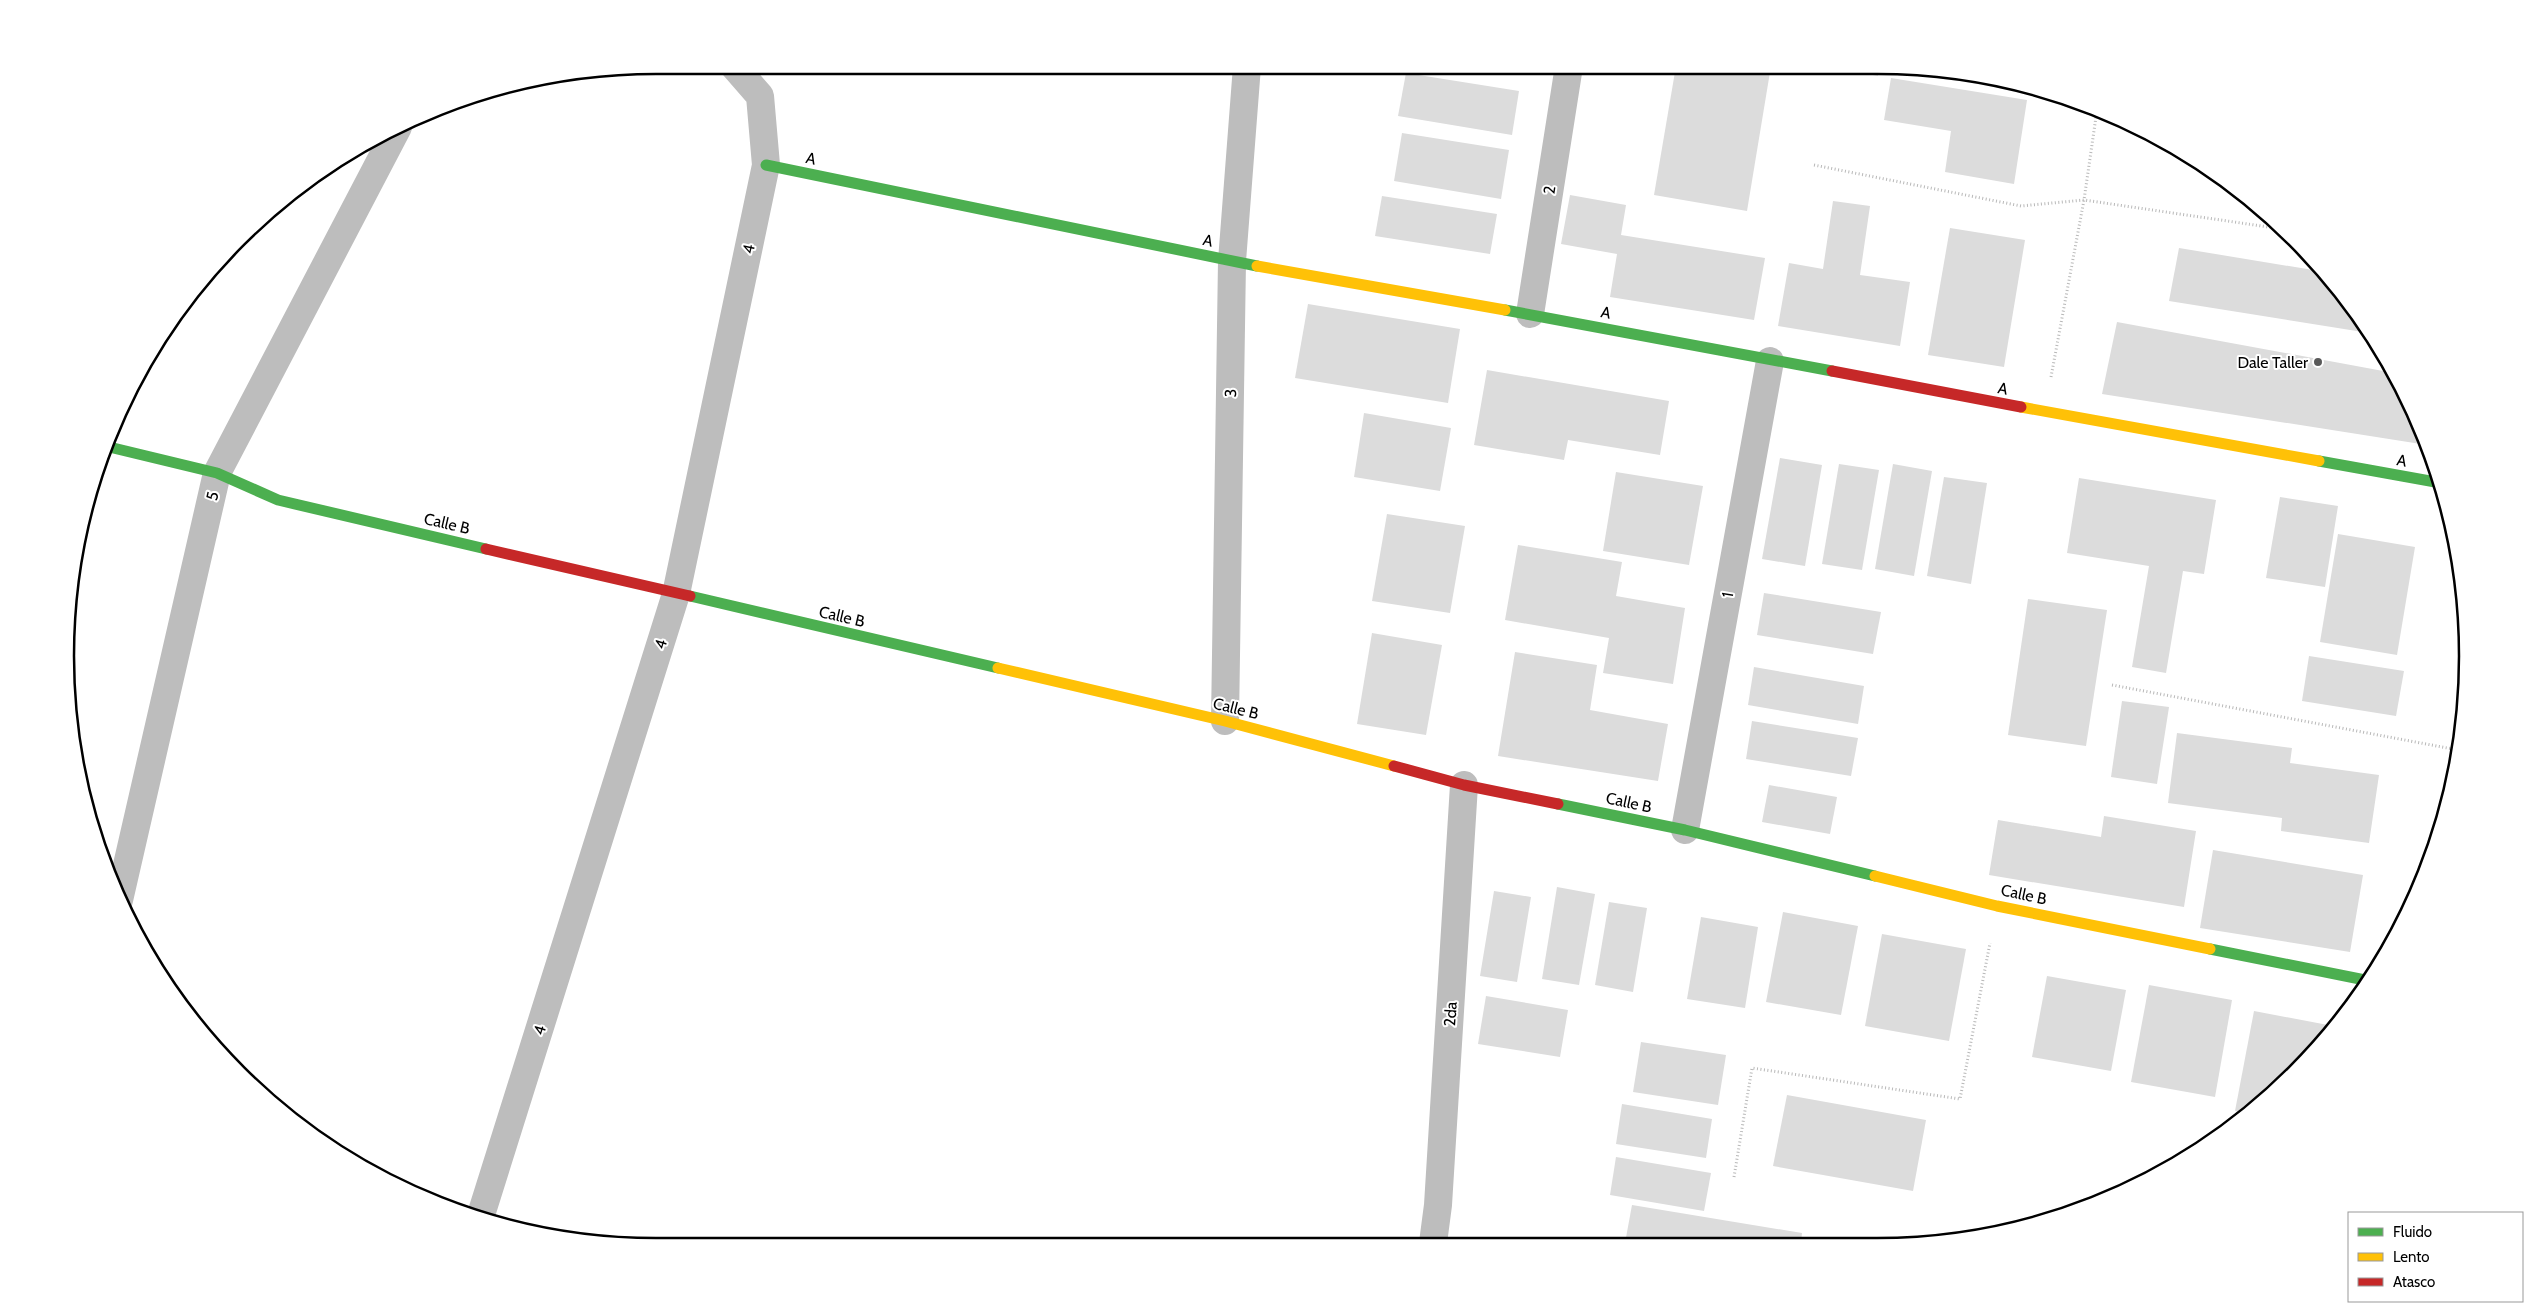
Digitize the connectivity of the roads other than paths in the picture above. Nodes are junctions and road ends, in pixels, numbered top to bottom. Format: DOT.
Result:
graph roads {
  1 [pos="741,74"];
  2 [pos="1246,74"];
  3 [pos="1568,74"];
  4 [pos="393,137"];
  5 [pos="766,165"];
  6 [pos="1232,261"];
  7 [pos="1530,314"];
  8 [pos="1770,361"];
  9 [pos="113,448"];
  10 [pos="217,473"];
  11 [pos="2432,482"];
  12 [pos="676,594"];
  13 [pos="1225,722"];
  14 [pos="1464,785"];
  15 [pos="1685,830"];
  16 [pos="122,887"];
  17 [pos="2361,979"];
  18 [pos="482,1211"];
  19 [pos="1434,1238"];
  1 -- 5 [label="street, 4"];
  2 -- 6 [label="street, 3"];
  3 -- 7 [label="street, 2"];
  4 -- 10 [label="street, 5"];
  5 -- 6 [label="street, A"];
  5 -- 12 [label="street, 4"];
  6 -- 7 [label="street, A"];
  6 -- 13 [label="street, 3"];
  7 -- 8 [label="street, A"];
  8 -- 11 [label="street, A"];
  8 -- 15 [label="street, 1"];
  9 -- 10 [label="street, Calle B"];
  10 -- 12 [label="street, Calle B"];
  10 -- 16 [label="street, 5"];
  12 -- 13 [label="street, Calle B"];
  12 -- 18 [label="street, 4"];
  13 -- 14 [label="street, Calle B"];
  14 -- 15 [label="street, Calle B"];
  14 -- 19 [label="street, 2da"];
  15 -- 17 [label="street, Calle B"];
}
